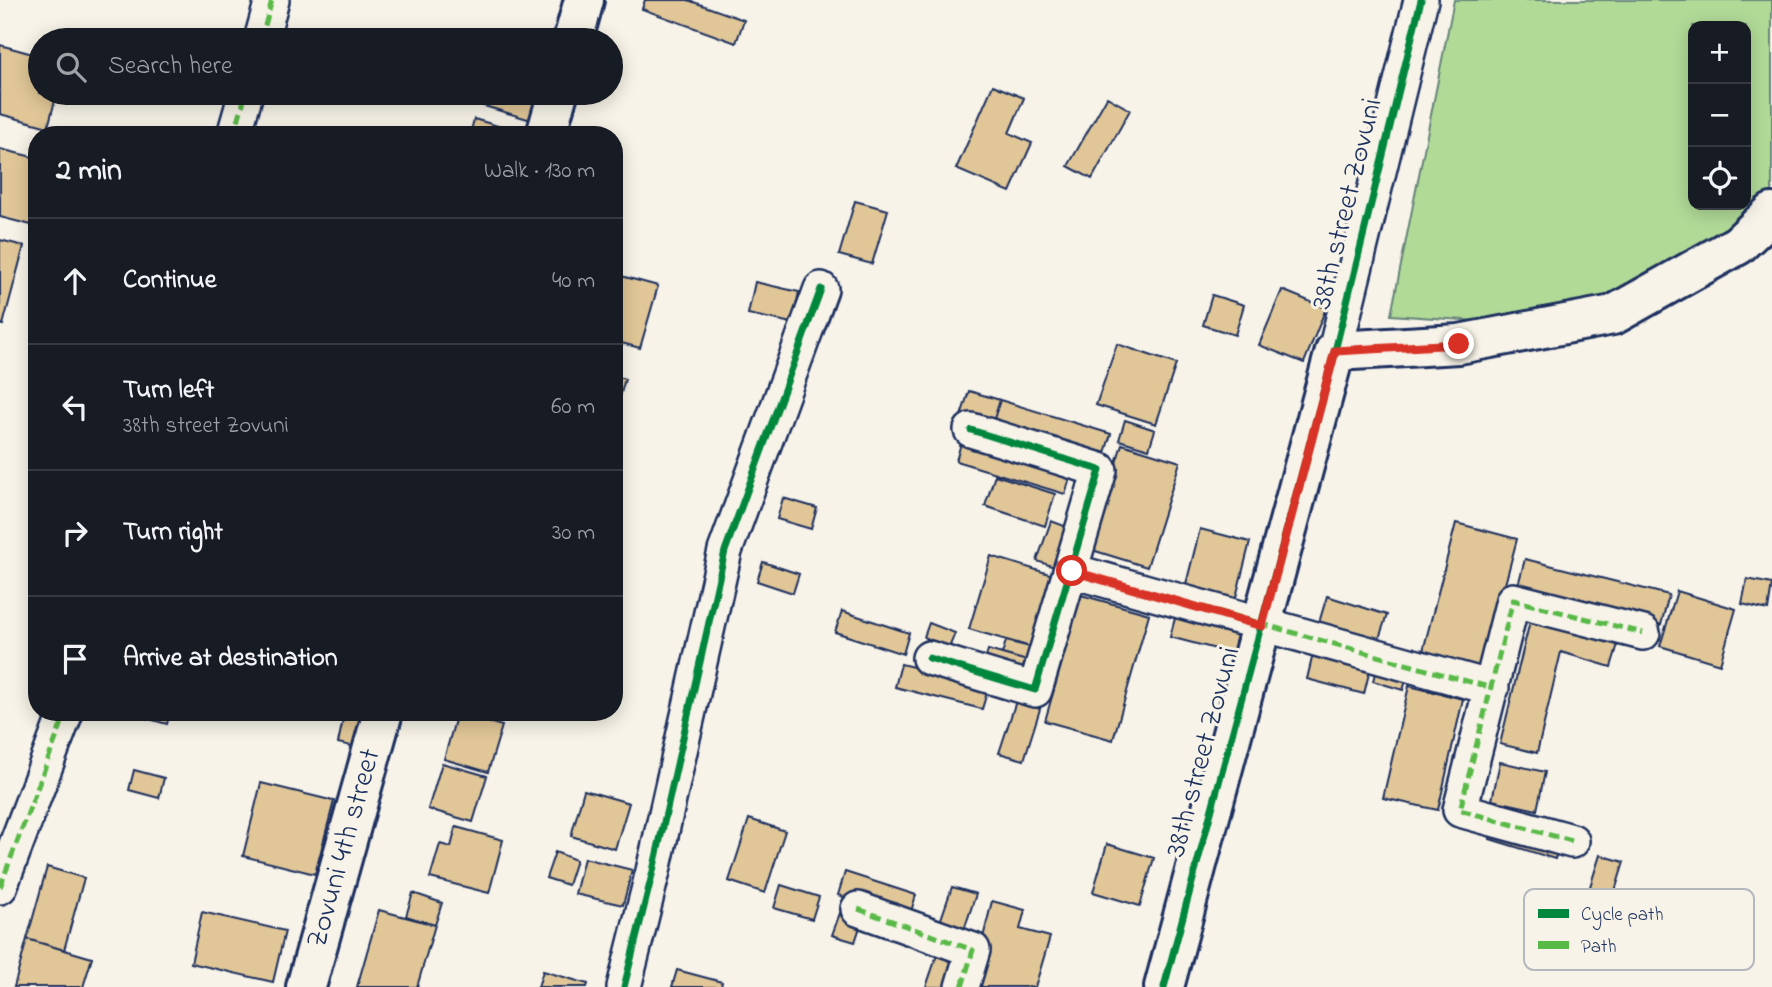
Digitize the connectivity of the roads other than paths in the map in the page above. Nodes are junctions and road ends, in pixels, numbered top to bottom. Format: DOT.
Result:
graph roads {
  1 [pos="272,0"];
  2 [pos="584,0"];
  3 [pos="1421,0"];
  4 [pos="264,28"];
  5 [pos="576,28"];
  6 [pos="243,105"];
  7 [pos="555,105"];
  8 [pos="237,126"];
  9 [pos="549,126"];
  10 [pos="1772,213"];
  11 [pos="821,289"];
  12 [pos="1335,351"];
  13 [pos="971,430"];
  14 [pos="1072,571"];
  15 [pos="1262,626"];
  16 [pos="1643,633"];
  17 [pos="929,658"];
  18 [pos="1492,688"];
  19 [pos="63,721"];
  20 [pos="380,721"];
  21 [pos="1572,841"];
  22 [pos="0,887"];
  23 [pos="858,909"];
  24 [pos="306,987"];
  25 [pos="624,987"];
  26 [pos="962,987"];
  27 [pos="1164,987"];
  1 -- 4 [label="street"];
  2 -- 5 [label="street"];
  3 -- 12 [label="street, 38th street Zovuni"];
  6 -- 8 [label="street"];
  7 -- 9 [label="street"];
  10 -- 12 [label="street"];
  11 -- 25 [label="street"];
  12 -- 15 [label="street, 38th street Zovuni"];
  13 -- 14 [label="street"];
  14 -- 15 [label="street"];
  14 -- 17 [label="street"];
  15 -- 18 [label="street"];
  15 -- 27 [label="street, 38th street Zovuni"];
  16 -- 18 [label="street"];
  18 -- 21 [label="street"];
  19 -- 22 [label="street"];
  20 -- 24 [label="street, Zovuni 4th street"];
  23 -- 26 [label="street"];
}
